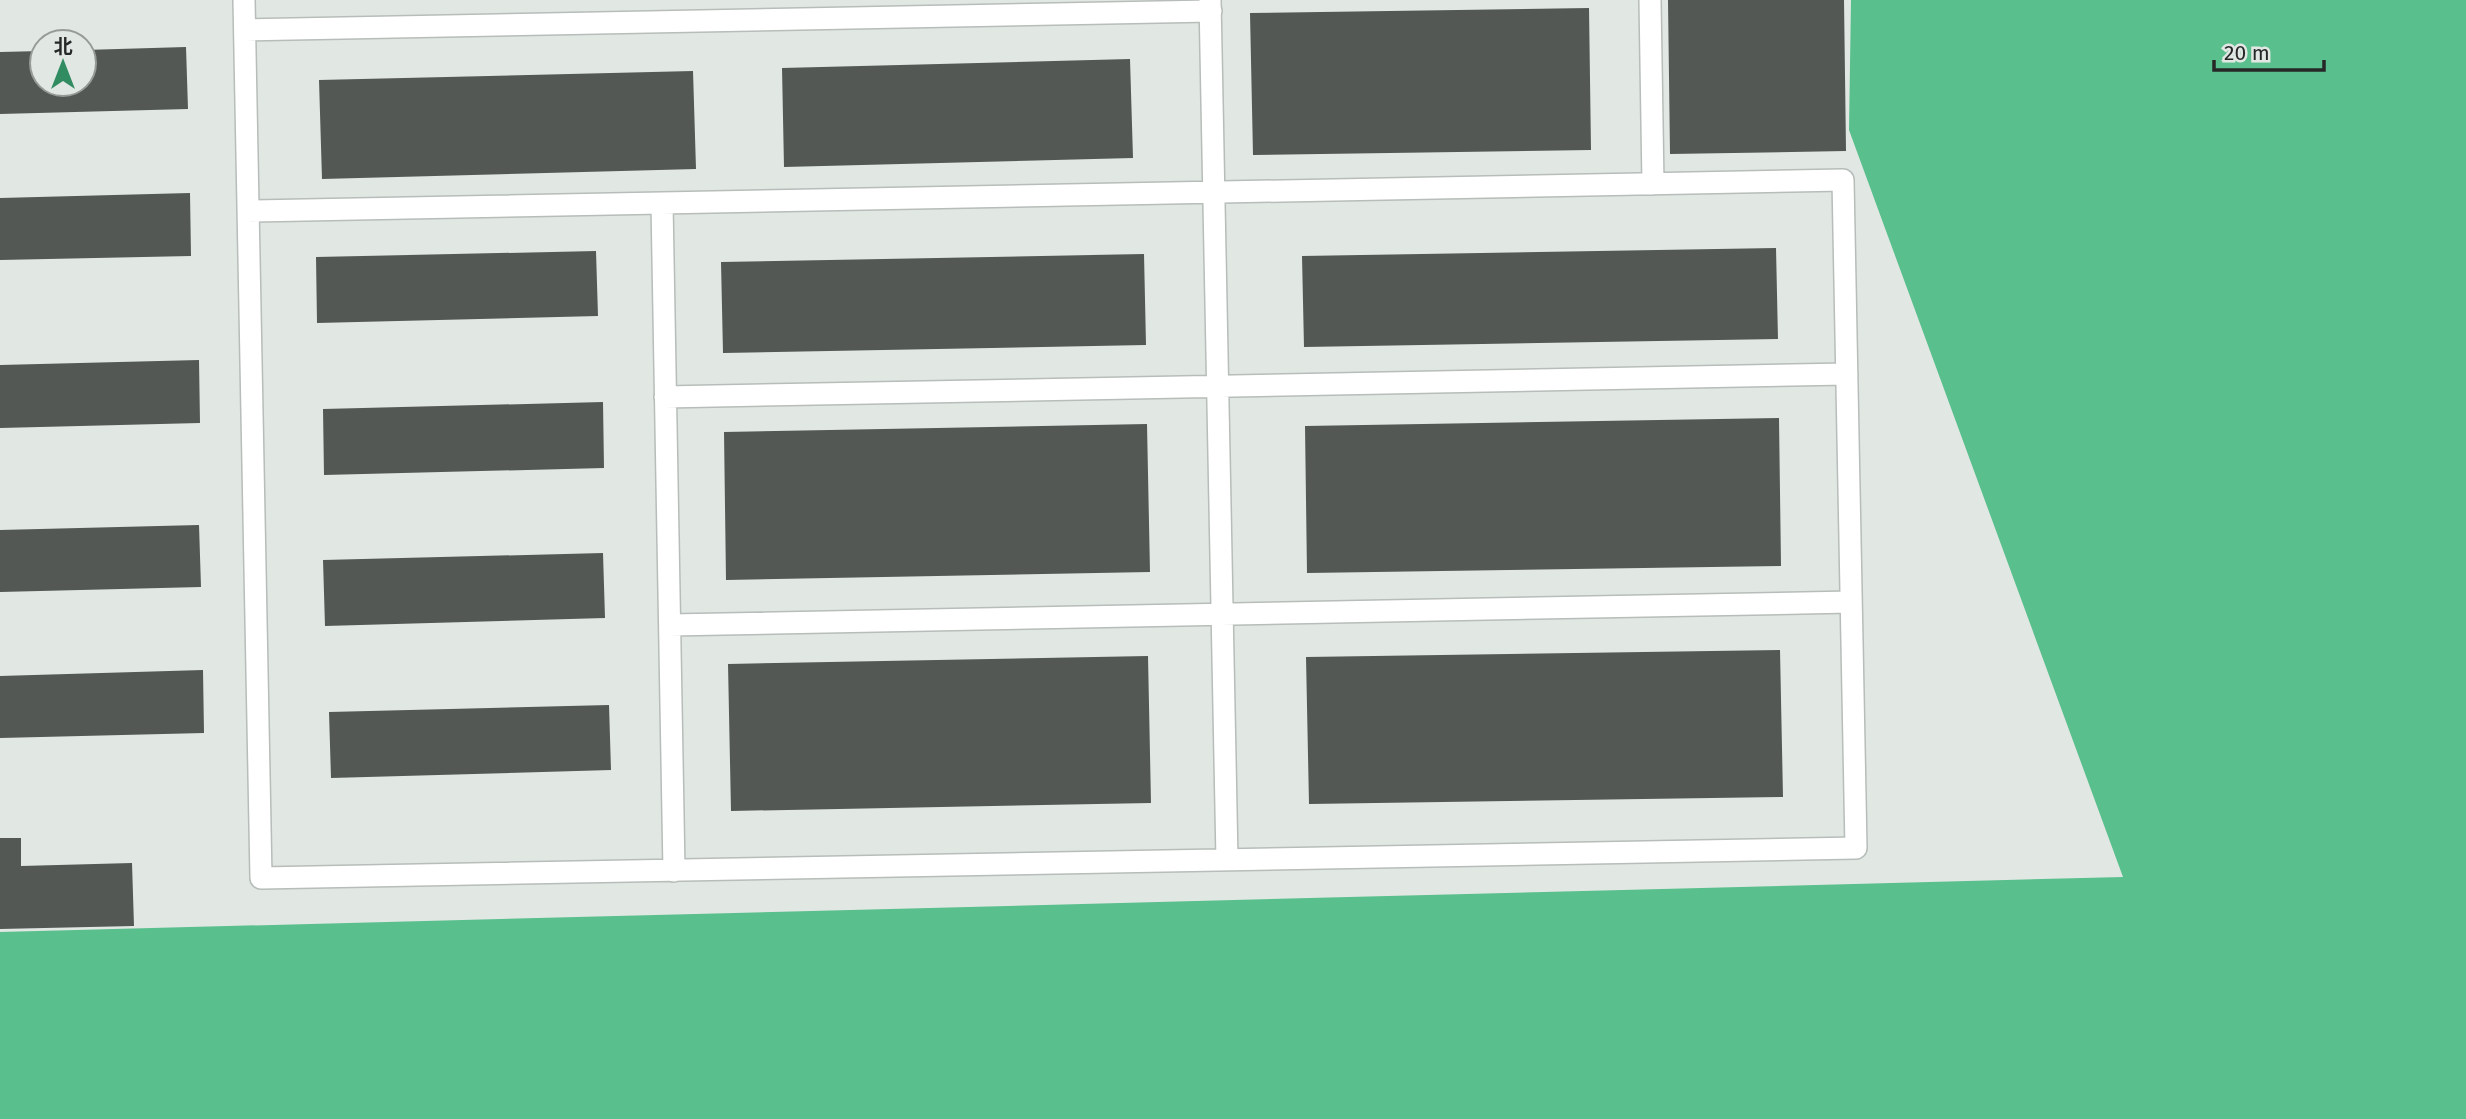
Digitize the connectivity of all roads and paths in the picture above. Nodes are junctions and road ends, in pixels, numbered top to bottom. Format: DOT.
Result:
graph roads {
  1 [pos="244,0"];
  2 [pos="1650,0"];
  3 [pos="1210,6"];
  4 [pos="942,8"];
  5 [pos="245,30"];
  6 [pos="1653,184"];
  7 [pos="1214,192"];
  8 [pos="662,203"];
  9 [pos="248,211"];
  10 [pos="1847,374"];
  11 [pos="1218,386"];
  12 [pos="665,397"];
  13 [pos="1851,602"];
  14 [pos="1222,614"];
  15 [pos="670,625"];
  16 [pos="1227,860"];
  17 [pos="674,871"];
  1 -- 5 [label="lane"];
  2 -- 6 [label="lane"];
  3 -- 4 [label="lane"];
  3 -- 7 [label="lane"];
  4 -- 5 [label="lane"];
  5 -- 9 [label="lane"];
  6 -- 7 [label="lane"];
  6 -- 10 [label="lane"];
  7 -- 8 [label="lane"];
  7 -- 11 [label="lane"];
  8 -- 9 [label="lane"];
  8 -- 12 [label="lane"];
  9 -- 17 [label="lane"];
  10 -- 11 [label="lane"];
  10 -- 13 [label="lane"];
  11 -- 12 [label="lane"];
  11 -- 14 [label="lane"];
  12 -- 15 [label="lane"];
  13 -- 14 [label="lane"];
  13 -- 16 [label="lane"];
  14 -- 15 [label="lane"];
  14 -- 16 [label="lane"];
  15 -- 17 [label="lane"];
  16 -- 17 [label="lane"];
}
